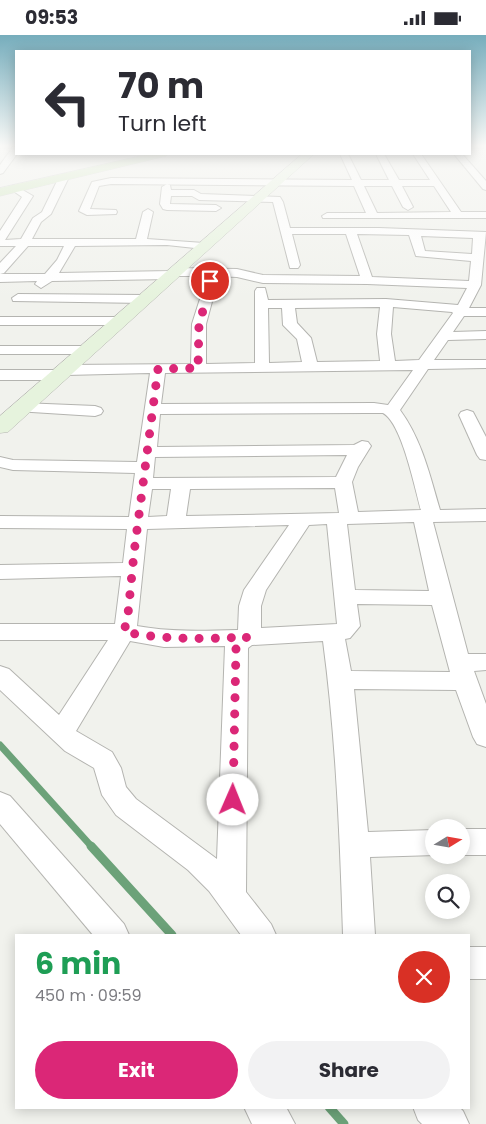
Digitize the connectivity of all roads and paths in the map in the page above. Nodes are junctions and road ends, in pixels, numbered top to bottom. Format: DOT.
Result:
graph roads {
  1 [pos="41,196"];
  2 [pos="40,197"];
  3 [pos="93,197"];
  4 [pos="164,197"];
  5 [pos="199,197"];
  6 [pos="259,197"];
  7 [pos="364,197"];
  8 [pos="403,197"];
  9 [pos="446,197"];
  10 [pos="253,203"];
  11 [pos="408,207"];
  12 [pos="148,212"];
  13 [pos="458,215"];
  14 [pos="486,215"];
  15 [pos="373,216"];
  16 [pos="54,228"];
  17 [pos="286,231"];
  18 [pos="331,231"];
  19 [pos="350,231"];
  20 [pos="414,232"];
  21 [pos="92,235"];
  22 [pos="483,235"];
  23 [pos="0,241"];
  24 [pos="71,242"];
  25 [pos="112,242"];
  26 [pos="141,242"];
  27 [pos="24,243"];
  28 [pos="47,243"];
  29 [pos="204,246"];
  30 [pos="477,258"];
  31 [pos="294,265"];
  32 [pos="102,267"];
  33 [pos="0,270"];
  34 [pos="174,273"];
  35 [pos="209,273"];
  36 [pos="50,277"];
  37 [pos="0,278"];
  38 [pos="261,278"];
  39 [pos="367,280"];
  40 [pos="479,283"];
  41 [pos="21,298"];
  42 [pos="67,298"];
  43 [pos="145,299"];
  44 [pos="386,303"];
  45 [pos="261,304"];
  46 [pos="288,304"];
  47 [pos="461,311"];
  48 [pos="486,312"];
  49 [pos="0,320"];
  50 [pos="56,321"];
  51 [pos="120,321"];
  52 [pos="443,335"];
  53 [pos="486,335"];
  54 [pos="0,350"];
  55 [pos="88,350"];
  56 [pos="486,364"];
  57 [pos="388,365"];
  58 [pos="422,366"];
  59 [pos="310,367"];
  60 [pos="198,368"];
  61 [pos="262,368"];
  62 [pos="158,369"];
  63 [pos="63,372"];
  64 [pos="0,375"];
  65 [pos="22,408"];
  66 [pos="153,409"];
  67 [pos="95,411"];
  68 [pos="392,411"];
  69 [pos="467,415"];
  70 [pos="2,423"];
  71 [pos="486,455"];
  72 [pos="0,462"];
  73 [pos="145,468"];
  74 [pos="343,482"];
  75 [pos="182,483"];
  76 [pos="486,515"];
  77 [pos="427,516"];
  78 [pos="343,518"];
  79 [pos="303,519"];
  80 [pos="0,522"];
  81 [pos="176,522"];
  82 [pos="138,523"];
  83 [pos="133,569"];
  84 [pos="0,572"];
  85 [pos="346,597"];
  86 [pos="441,598"];
  87 [pos="0,632"];
  88 [pos="124,632"];
  89 [pos="333,633"];
  90 [pos="247,637"];
  91 [pos="486,662"];
  92 [pos="463,672"];
  93 [pos="0,675"];
  94 [pos="340,680"];
  95 [pos="61,733"];
  96 [pos="486,737"];
  97 [pos="0,804"];
  98 [pos="470,842"];
  99 [pos="486,842"];
  100 [pos="425,843"];
  101 [pos="355,845"];
  102 [pos="231,895"];
  103 [pos="112,934"];
  104 [pos="259,934"];
  105 [pos="359,934"];
  106 [pos="470,963"];
  107 [pos="486,963"];
  108 [pos="264,1109"];
  109 [pos="433,1109"];
  110 [pos="276,1124"];
  111 [pos="450,1124"];
  1 -- 27 [label="street"];
  2 -- 23 [label="street"];
  3 -- 21 [label="street"];
  4 -- 10 [label="street"];
  5 -- 10 [label="street"];
  6 -- 10 [label="street"];
  7 -- 15 [label="street"];
  8 -- 11 [label="street"];
  9 -- 13 [label="street"];
  10 -- 17 [label="street"];
  10 -- 29 [label="street"];
  12 -- 26 [label="street"];
  13 -- 14 [label="street"];
  13 -- 15 [label="street"];
  15 -- 18 [label="street"];
  16 -- 28 [label="street"];
  17 -- 18 [label="street"];
  17 -- 31 [label="street"];
  18 -- 19 [label="street"];
  19 -- 20 [label="street"];
  19 -- 39 [label="street"];
  20 -- 22 [label="street"];
  20 -- 30 [label="street"];
  21 -- 24 [label="street"];
  21 -- 25 [label="street"];
  22 -- 30 [label="street"];
  23 -- 27 [label="street"];
  24 -- 28 [label="street"];
  24 -- 36 [label="street"];
  25 -- 26 [label="street"];
  25 -- 32 [label="street"];
  26 -- 29 [label="street"];
  27 -- 28 [label="street"];
  27 -- 33 [label="street"];
  29 -- 34 [label="street"];
  30 -- 40 [label="street"];
  32 -- 34 [label="street"];
  32 -- 36 [label="street"];
  34 -- 35 [label="street"];
  34 -- 43 [label="street"];
  35 -- 38 [label="street"];
  35 -- 60 [label="street"];
  36 -- 37 [label="street"];
  36 -- 41 [label="street"];
  38 -- 39 [label="street"];
  38 -- 45 [label="street"];
  39 -- 40 [label="street"];
  40 -- 47 [label="street"];
  41 -- 42 [label="street"];
  41 -- 49 [label="street"];
  42 -- 43 [label="street"];
  42 -- 50 [label="street"];
  43 -- 51 [label="street"];
  44 -- 46 [label="street"];
  44 -- 47 [label="street"];
  44 -- 57 [label="street"];
  45 -- 46 [label="street"];
  45 -- 61 [label="street"];
  46 -- 59 [label="street"];
  47 -- 48 [label="street"];
  47 -- 52 [label="street"];
  49 -- 50 [label="street"];
  50 -- 51 [label="street"];
  51 -- 55 [label="street"];
  52 -- 53 [label="street"];
  52 -- 58 [label="street"];
  54 -- 55 [label="street"];
  55 -- 63 [label="street"];
  56 -- 58 [label="street"];
  57 -- 58 [label="street"];
  57 -- 59 [label="street"];
  58 -- 68 [label="street"];
  59 -- 61 [label="street"];
  60 -- 61 [label="street"];
  60 -- 62 [label="street"];
  62 -- 63 [label="street"];
  62 -- 66 [label="street"];
  63 -- 64 [label="street"];
  63 -- 65 [label="street"];
  65 -- 67 [label="street"];
  65 -- 70 [label="street"];
  66 -- 68 [label="street"];
  66 -- 73 [label="street"];
  68 -- 77 [label="street"];
  69 -- 71 [label="street"];
  72 -- 73 [label="street"];
  73 -- 74 [label="street"];
  73 -- 75 [label="street"];
  73 -- 82 [label="street"];
  74 -- 75 [label="street"];
  74 -- 78 [label="street"];
  75 -- 81 [label="street"];
  76 -- 77 [label="street"];
  77 -- 78 [label="street"];
  77 -- 86 [label="street"];
  78 -- 79 [label="street"];
  78 -- 85 [label="street"];
  79 -- 81 [label="street"];
  79 -- 90 [label="street"];
  80 -- 82 [label="street"];
  81 -- 82 [label="street"];
  82 -- 83 [label="street"];
  83 -- 84 [label="street"];
  83 -- 88 [label="street"];
  85 -- 86 [label="street"];
  85 -- 89 [label="street"];
  86 -- 92 [label="street"];
  87 -- 88 [label="street"];
  88 -- 90 [label="street"];
  88 -- 95 [label="street"];
  89 -- 90 [label="street"];
  89 -- 94 [label="street"];
  90 -- 102 [label="street"];
  91 -- 92 [label="street"];
  92 -- 94 [label="street"];
  92 -- 96 [label="street"];
  93 -- 95 [label="street"];
  94 -- 101 [label="street"];
  95 -- 102 [label="street"];
  97 -- 103 [label="street"];
  98 -- 99 [label="street"];
  100 -- 101 [label="street"];
  101 -- 105 [label="street"];
  102 -- 104 [label="street"];
  106 -- 107 [label="street"];
  108 -- 110 [label="street"];
  109 -- 111 [label="street"];
}
